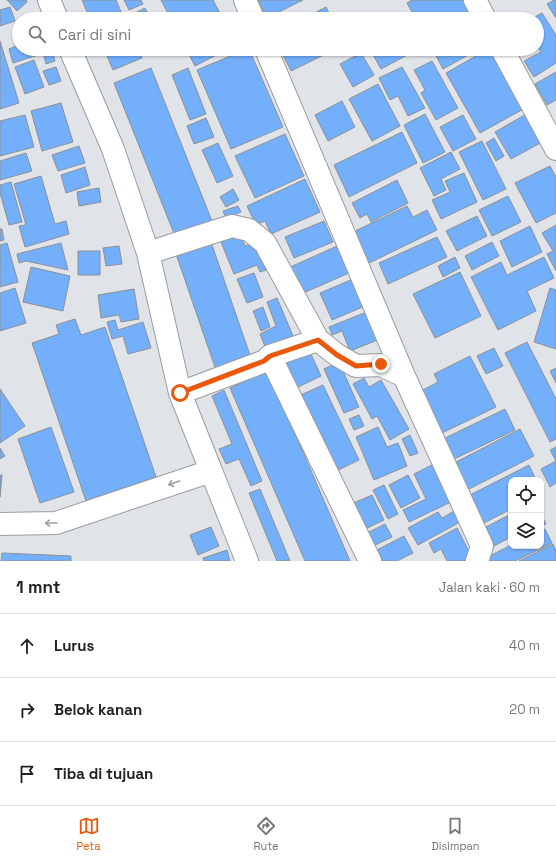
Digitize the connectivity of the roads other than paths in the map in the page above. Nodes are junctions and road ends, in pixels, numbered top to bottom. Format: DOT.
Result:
graph roads {
  1 [pos="49,0"];
  2 [pos="245,0"];
  3 [pos="475,0"];
  4 [pos="54,12"];
  5 [pos="250,12"];
  6 [pos="481,12"];
  7 [pos="73,56"];
  8 [pos="269,56"];
  9 [pos="506,56"];
  10 [pos="556,149"];
  11 [pos="148,253"];
  12 [pos="318,340"];
  13 [pos="270,356"];
  14 [pos="404,376"];
  15 [pos="180,393"];
  16 [pos="211,471"];
  17 [pos="0,524"];
  18 [pos="247,561"];
  19 [pos="370,561"];
  20 [pos="477,561"];
  1 -- 4 [label="street"];
  2 -- 5 [label="street"];
  3 -- 6 [label="street"];
  7 -- 11 [label="street"];
  8 -- 14 [label="street"];
  9 -- 10 [label="street"];
  11 -- 12 [label="street"];
  11 -- 15 [label="street"];
  12 -- 13 [label="street"];
  12 -- 14 [label="street"];
  13 -- 15 [label="street"];
  13 -- 19 [label="street"];
  14 -- 20 [label="street"];
  15 -- 16 [label="street"];
  16 -- 17 [label="street, one-way"];
  16 -- 18 [label="street"];
}
